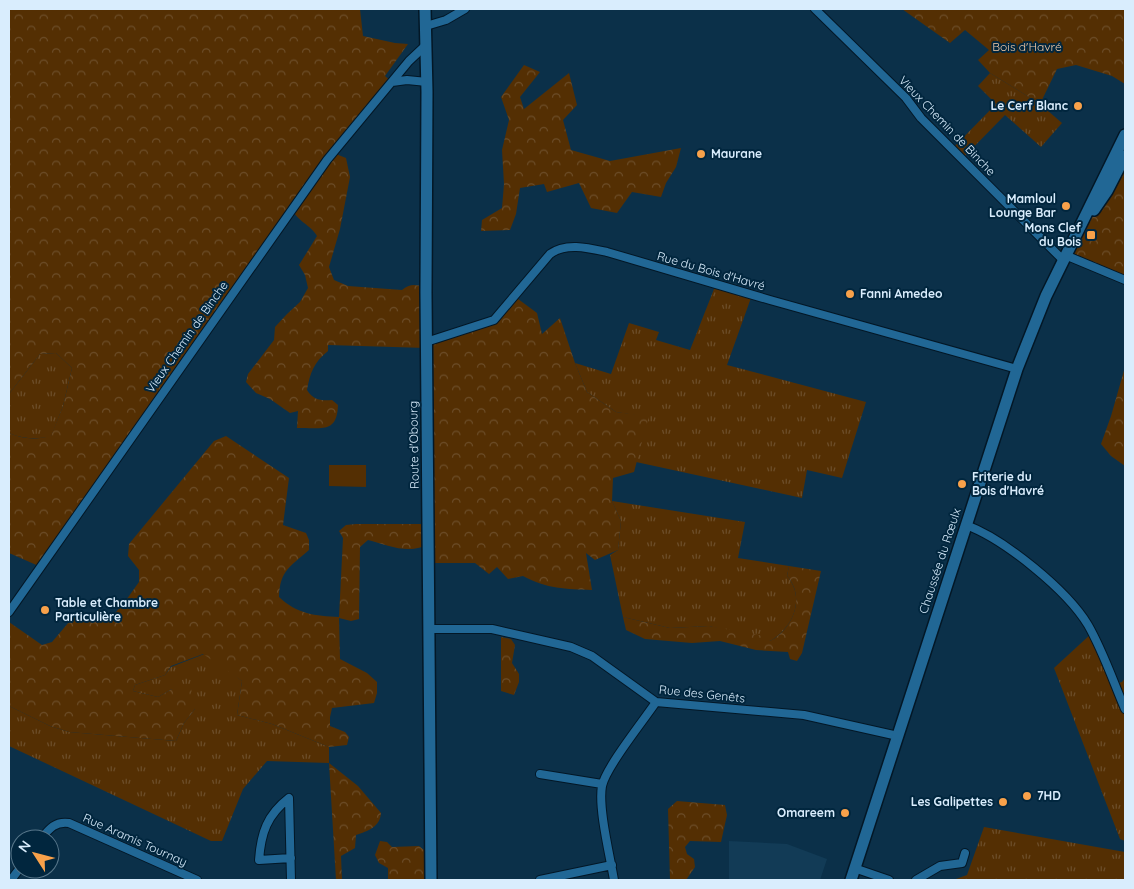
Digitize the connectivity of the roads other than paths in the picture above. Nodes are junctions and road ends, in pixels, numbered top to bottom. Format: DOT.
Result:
graph roads {
  1 [pos="425,9"];
  2 [pos="465,9"];
  3 [pos="815,9"];
  4 [pos="426,26"];
  5 [pos="426,45"];
  6 [pos="392,82"];
  7 [pos="427,82"];
  8 [pos="1125,135"];
  9 [pos="1125,156"];
  10 [pos="1076,236"];
  11 [pos="1064,258"];
  12 [pos="1125,280"];
  13 [pos="426,342"];
  14 [pos="1018,369"];
  15 [pos="966,525"];
  16 [pos="9,612"];
  17 [pos="430,629"];
  18 [pos="656,702"];
  19 [pos="1125,709"];
  20 [pos="898,736"];
  21 [pos="540,774"];
  22 [pos="602,784"];
  23 [pos="51,829"];
  24 [pos="965,853"];
  25 [pos="291,858"];
  26 [pos="612,865"];
  27 [pos="854,868"];
  28 [pos="197,880"];
  29 [pos="291,880"];
  30 [pos="431,880"];
  31 [pos="540,880"];
  32 [pos="614,880"];
  33 [pos="851,880"];
  34 [pos="889,880"];
  35 [pos="916,880"];
  1 -- 4 [label="main road, Route d'Obourg"];
  2 -- 4 [label="street"];
  3 -- 11 [label="street, Vieux Chemin de Binche"];
  4 -- 5 [label="main road, Route d'Obourg"];
  5 -- 6 [label="street, Vieux Chemin de Binche"];
  5 -- 7 [label="main road, Route d'Obourg"];
  6 -- 7 [label="street"];
  6 -- 16 [label="street, Vieux Chemin de Binche"];
  7 -- 13 [label="main road, Route d'Obourg"];
  8 -- 10 [label="main road, Chaussée du Rœulx"];
  9 -- 10 [label="main road, Chaussée du Rœulx"];
  10 -- 11 [label="main road, Chaussée du Rœulx"];
  11 -- 12 [label="street"];
  11 -- 14 [label="main road, Chaussée du Rœulx"];
  13 -- 14 [label="street, Rue du Bois d'Havré"];
  13 -- 17 [label="main road, Route d'Obourg"];
  14 -- 15 [label="main road, Chaussée du Rœulx"];
  15 -- 19 [label="street"];
  15 -- 20 [label="main road, Chaussée du Rœulx"];
  17 -- 18 [label="street, Rue des Genêts"];
  17 -- 30 [label="main road, Route d'Obourg"];
  18 -- 20 [label="street, Rue des Genêts"];
  18 -- 22 [label="street"];
  20 -- 27 [label="main road, Chaussée du Rœulx"];
  21 -- 22 [label="street"];
  22 -- 26 [label="street"];
  23 -- 28 [label="street, Rue Aramis Tournay"];
  24 -- 35 [label="street"];
  25 -- 25 [label="street"];
  25 -- 29 [label="street"];
  26 -- 31 [label="street"];
  26 -- 32 [label="street"];
  27 -- 33 [label="main road, Chaussée du Rœulx"];
  27 -- 34 [label="street"];
}
